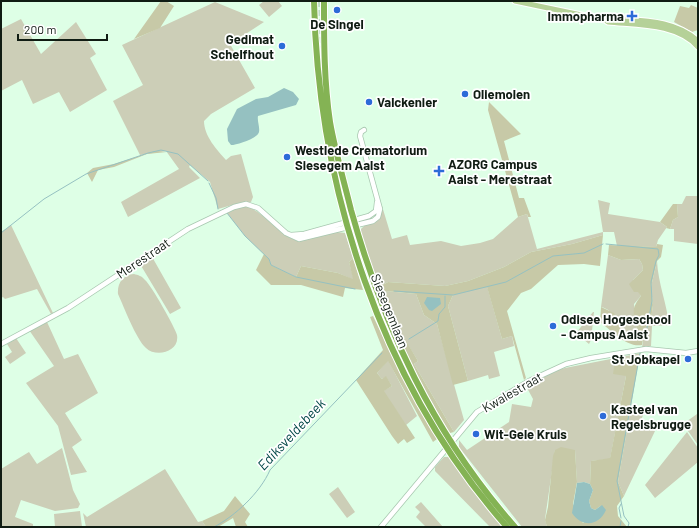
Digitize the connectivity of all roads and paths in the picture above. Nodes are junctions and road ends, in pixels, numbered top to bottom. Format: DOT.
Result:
graph roads {
  1 [pos="314,1"];
  2 [pos="324,1"];
  3 [pos="515,1"];
  4 [pos="658,25"];
  5 [pos="698,41"];
  6 [pos="698,47"];
  7 [pos="364,130"];
  8 [pos="355,223"];
  9 [pos="347,225"];
  10 [pos="1,344"];
  11 [pos="696,352"];
  12 [pos="449,444"];
  13 [pos="462,464"];
  14 [pos="381,527"];
  15 [pos="507,527"];
  16 [pos="515,527"];
  1 -- 9 [label="highway, Siesegemlaan"];
  2 -- 8 [label="highway, Siesegemlaan"];
  3 -- 4 [label="main road"];
  4 -- 5 [label="main road"];
  4 -- 6 [label="main road"];
  7 -- 8 [label="street, Merestraat"];
  8 -- 9 [label="street, Merestraat"];
  8 -- 12 [label="highway, Siesegemlaan"];
  9 -- 10 [label="street, Merestraat"];
  9 -- 12 [label="highway, Siesegemlaan"];
  11 -- 12 [label="street, Kwalestraat"];
  12 -- 13 [label="highway, Siesegemlaan"];
  12 -- 14 [label="street, Kwalestraat"];
  13 -- 15 [label="highway, Siesegemlaan"];
  13 -- 16 [label="highway, Siesegemlaan"];
}
